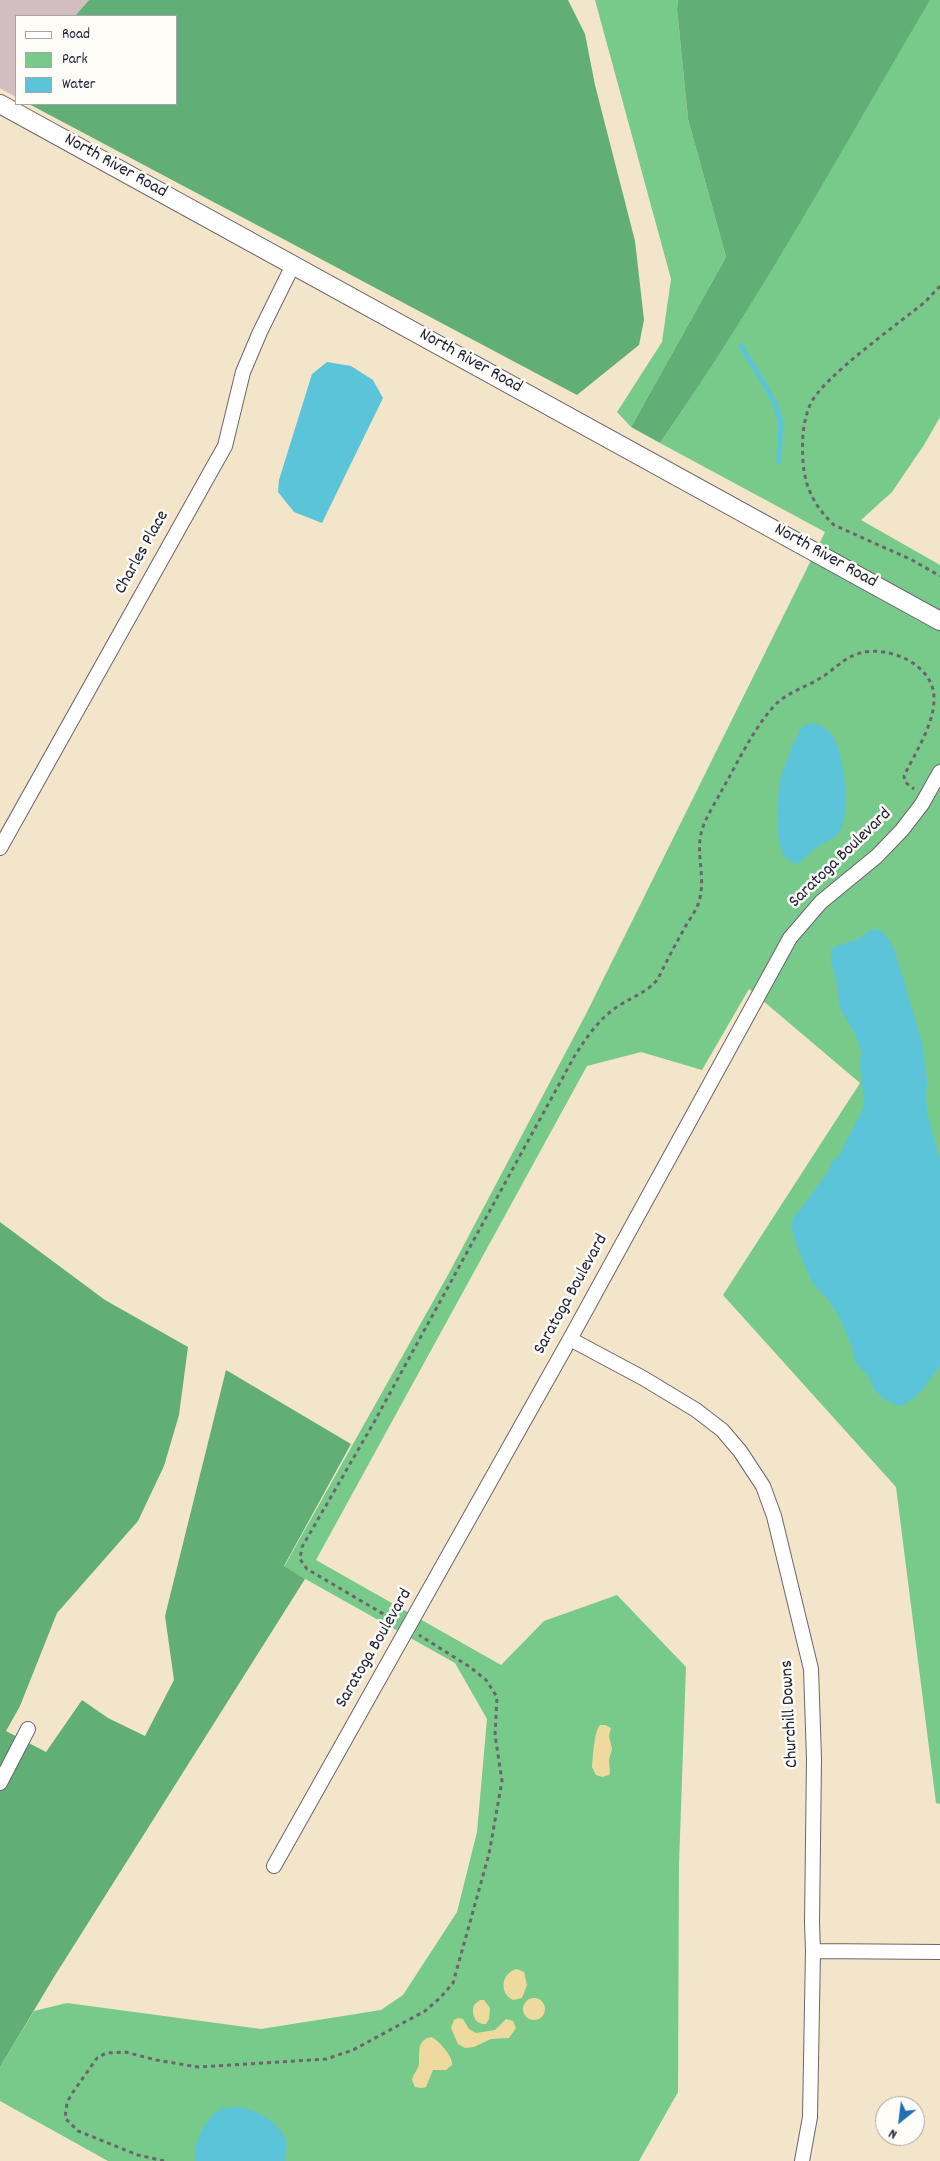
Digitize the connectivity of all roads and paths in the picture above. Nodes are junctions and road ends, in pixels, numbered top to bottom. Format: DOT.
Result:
graph roads {
  1 [pos="0,104"];
  2 [pos="293,265"];
  3 [pos="940,286"];
  4 [pos="940,576"];
  5 [pos="940,621"];
  6 [pos="940,772"];
  7 [pos="927,796"];
  8 [pos="0,848"];
  9 [pos="570,1339"];
  10 [pos="408,1629"];
  11 [pos="28,1729"];
  12 [pos="0,1783"];
  13 [pos="274,1866"];
  14 [pos="814,1951"];
  15 [pos="940,1952"];
  16 [pos="164,2161"];
  17 [pos="802,2161"];
  1 -- 2 [label="street, North River Road"];
  2 -- 5 [label="street, North River Road"];
  2 -- 8 [label="street, Charles Place"];
  3 -- 4 [label="path"];
  6 -- 7 [label="street, Saratoga Boulevard"];
  7 -- 9 [label="street, Saratoga Boulevard"];
  7 -- 10 [label="path"];
  9 -- 10 [label="street, Saratoga Boulevard"];
  9 -- 14 [label="street, Churchill Downs"];
  10 -- 13 [label="street, Saratoga Boulevard"];
  10 -- 16 [label="path"];
  11 -- 12 [label="street"];
  14 -- 15 [label="street"];
  14 -- 17 [label="street, Churchill Downs"];
}
